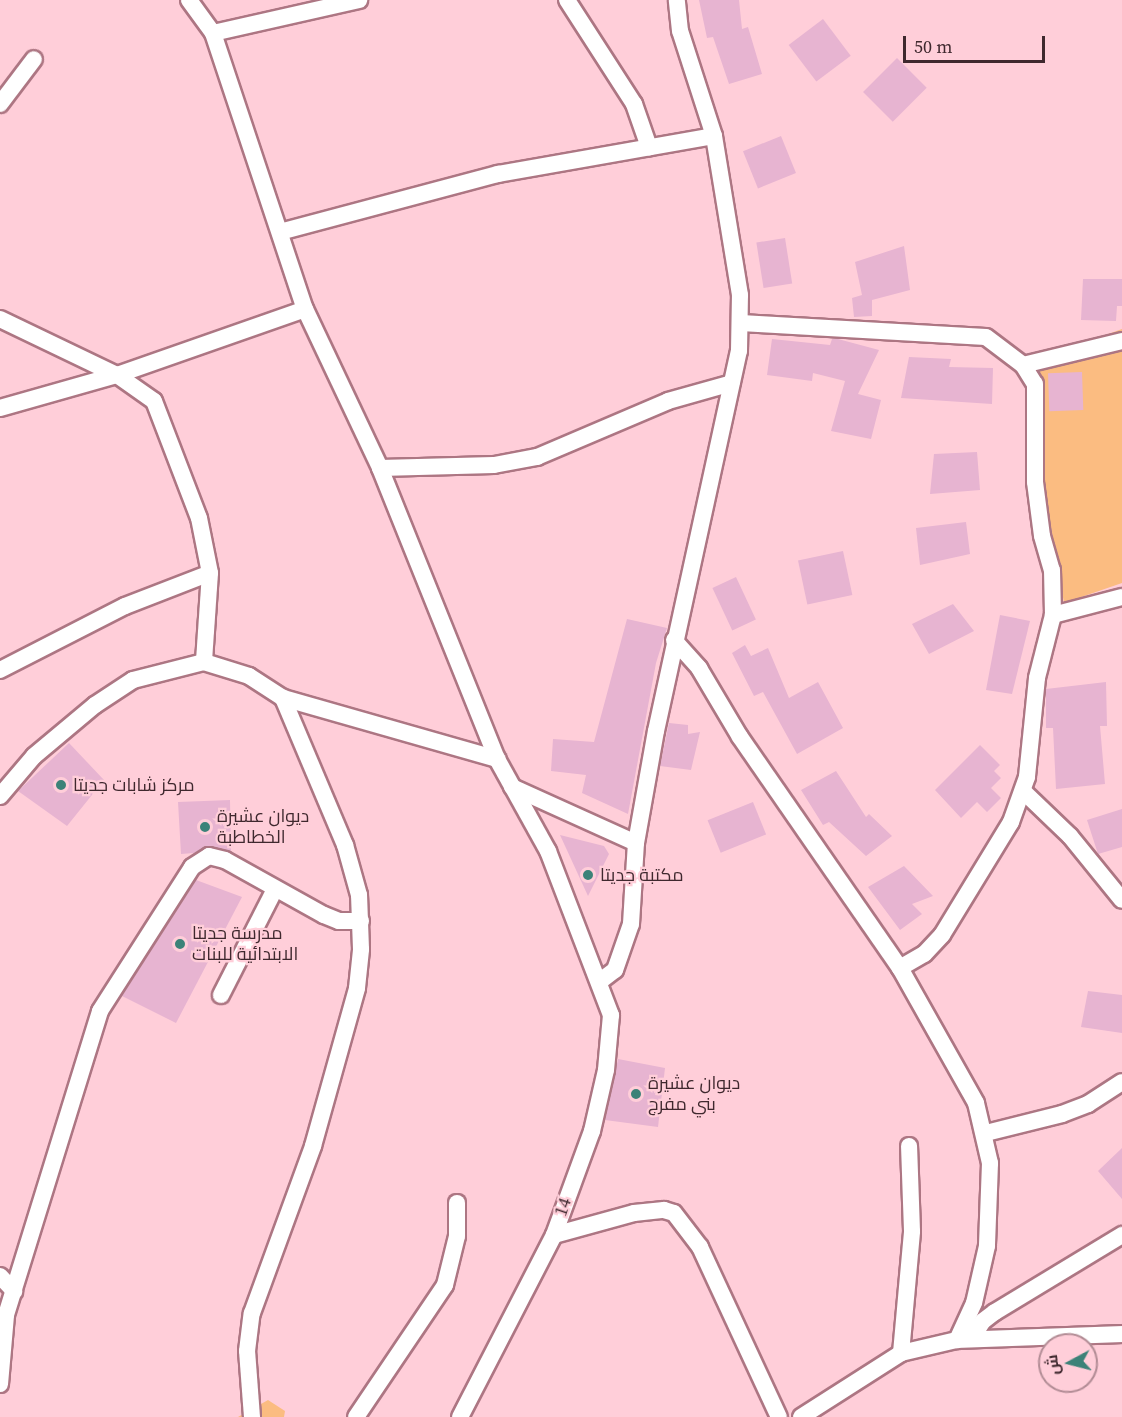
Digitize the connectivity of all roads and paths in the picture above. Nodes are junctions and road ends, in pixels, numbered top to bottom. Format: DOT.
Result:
graph roads {
  1 [pos="189,0"];
  2 [pos="359,0"];
  3 [pos="567,0"];
  4 [pos="676,0"];
  5 [pos="213,33"];
  6 [pos="33,59"];
  7 [pos="0,104"];
  8 [pos="714,136"];
  9 [pos="649,147"];
  10 [pos="280,232"];
  11 [pos="305,309"];
  12 [pos="0,319"];
  13 [pos="741,323"];
  14 [pos="1122,341"];
  15 [pos="1023,365"];
  16 [pos="117,375"];
  17 [pos="732,383"];
  18 [pos="0,408"];
  19 [pos="380,468"];
  20 [pos="210,573"];
  21 [pos="1122,597"];
  22 [pos="1053,615"];
  23 [pos="674,640"];
  24 [pos="204,662"];
  25 [pos="0,670"];
  26 [pos="283,698"];
  27 [pos="497,759"];
  28 [pos="512,787"];
  29 [pos="1023,790"];
  30 [pos="0,796"];
  31 [pos="636,843"];
  32 [pos="275,889"];
  33 [pos="1122,900"];
  34 [pos="361,921"];
  35 [pos="900,968"];
  36 [pos="599,982"];
  37 [pos="221,995"];
  38 [pos="1122,1082"];
  39 [pos="986,1133"];
  40 [pos="909,1146"];
  41 [pos="457,1203"];
  42 [pos="554,1235"];
  43 [pos="1122,1236"];
  44 [pos="0,1275"];
  45 [pos="14,1291"];
  46 [pos="1122,1334"];
  47 [pos="965,1339"];
  48 [pos="901,1353"];
  49 [pos="0,1384"];
  50 [pos="252,1417"];
  51 [pos="356,1417"];
  52 [pos="460,1417"];
  53 [pos="779,1417"];
  54 [pos="801,1417"];
  1 -- 5 [label="street, 14"];
  2 -- 5 [label="street"];
  3 -- 9 [label="street"];
  4 -- 8 [label="street"];
  5 -- 10 [label="street, 14"];
  6 -- 7 [label="street"];
  8 -- 9 [label="street"];
  8 -- 13 [label="street"];
  9 -- 10 [label="street"];
  10 -- 11 [label="street, 14"];
  11 -- 16 [label="street"];
  11 -- 19 [label="street, 14"];
  12 -- 16 [label="street"];
  13 -- 15 [label="street"];
  13 -- 17 [label="street"];
  14 -- 15 [label="street"];
  15 -- 22 [label="street"];
  16 -- 18 [label="street"];
  16 -- 20 [label="street"];
  17 -- 19 [label="street"];
  17 -- 23 [label="street"];
  19 -- 27 [label="street, 14"];
  20 -- 24 [label="street"];
  20 -- 25 [label="street"];
  21 -- 22 [label="street"];
  22 -- 29 [label="street"];
  23 -- 31 [label="street"];
  23 -- 35 [label="street"];
  24 -- 26 [label="street"];
  24 -- 30 [label="street"];
  26 -- 27 [label="street"];
  26 -- 34 [label="street"];
  27 -- 28 [label="street, 14"];
  28 -- 31 [label="street"];
  28 -- 36 [label="street, 14"];
  29 -- 33 [label="street"];
  29 -- 35 [label="street"];
  31 -- 36 [label="street"];
  32 -- 34 [label="street"];
  32 -- 37 [label="street"];
  32 -- 45 [label="street"];
  34 -- 50 [label="street"];
  35 -- 39 [label="street"];
  36 -- 42 [label="street, 14"];
  38 -- 39 [label="street"];
  39 -- 47 [label="street"];
  40 -- 48 [label="street"];
  41 -- 51 [label="street"];
  42 -- 52 [label="street, 14"];
  42 -- 53 [label="street"];
  43 -- 47 [label="street"];
  44 -- 45 [label="street"];
  45 -- 49 [label="street"];
  46 -- 47 [label="street"];
  47 -- 48 [label="street"];
  48 -- 54 [label="street"];
}
